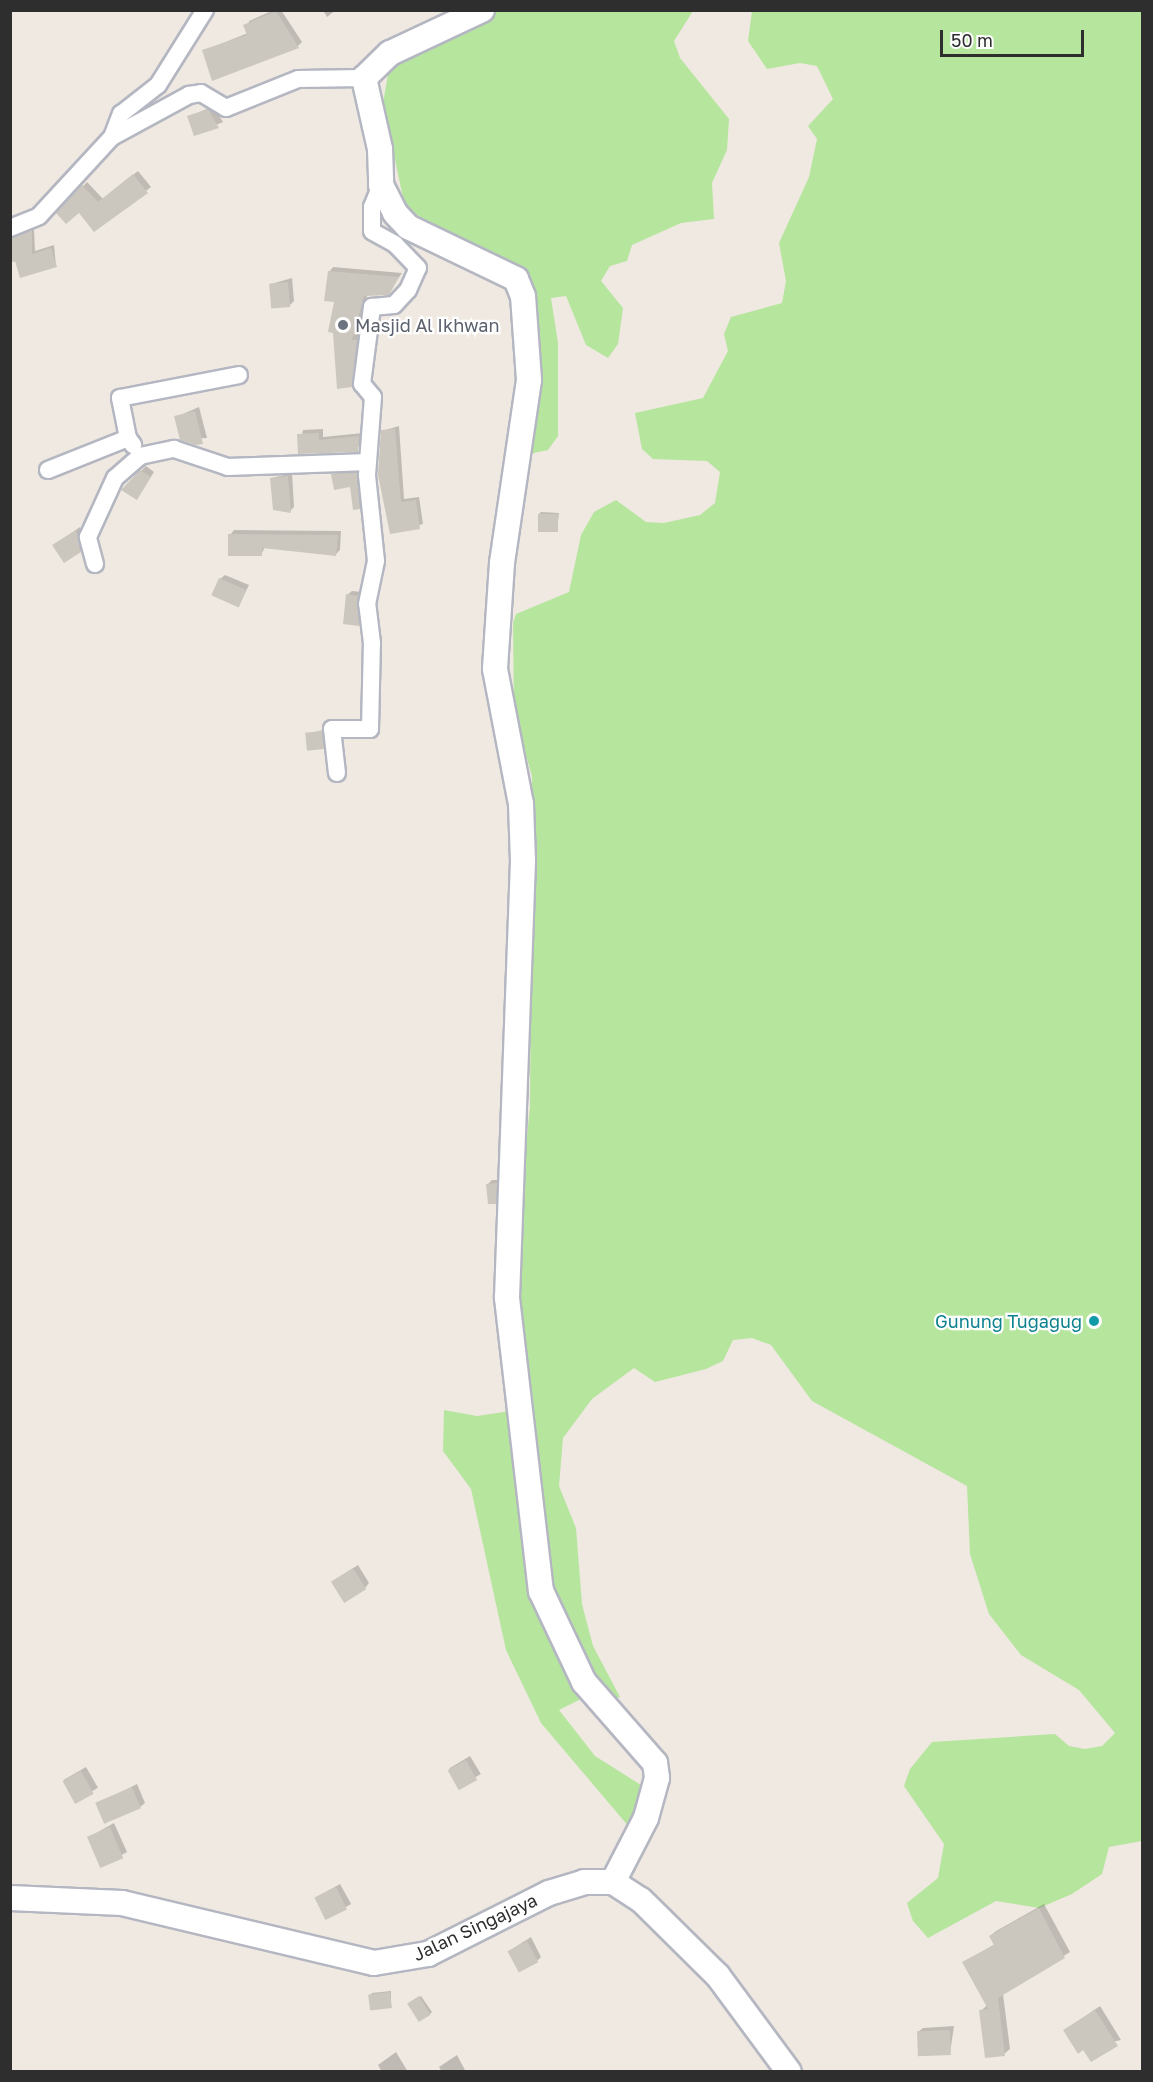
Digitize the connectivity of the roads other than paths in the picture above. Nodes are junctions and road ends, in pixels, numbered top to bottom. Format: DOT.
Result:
graph roads {
  1 [pos="205,10"];
  2 [pos="482,10"];
  3 [pos="364,78"];
  4 [pos="112,137"];
  5 [pos="381,185"];
  6 [pos="10,228"];
  7 [pos="239,375"];
  8 [pos="128,438"];
  9 [pos="140,456"];
  10 [pos="368,462"];
  11 [pos="48,470"];
  12 [pos="95,564"];
  13 [pos="337,773"];
  14 [pos="613,1882"];
  15 [pos="10,1898"];
  16 [pos="789,2072"];
  1 -- 4 [label="street"];
  2 -- 3 [label="street"];
  3 -- 4 [label="street"];
  3 -- 5 [label="street"];
  4 -- 6 [label="street"];
  5 -- 10 [label="street"];
  5 -- 14 [label="street"];
  7 -- 8 [label="street"];
  8 -- 9 [label="street"];
  8 -- 11 [label="street"];
  9 -- 10 [label="street"];
  9 -- 12 [label="street"];
  10 -- 13 [label="street"];
  14 -- 15 [label="street, Jalan Singajaya"];
  14 -- 16 [label="street"];
}
